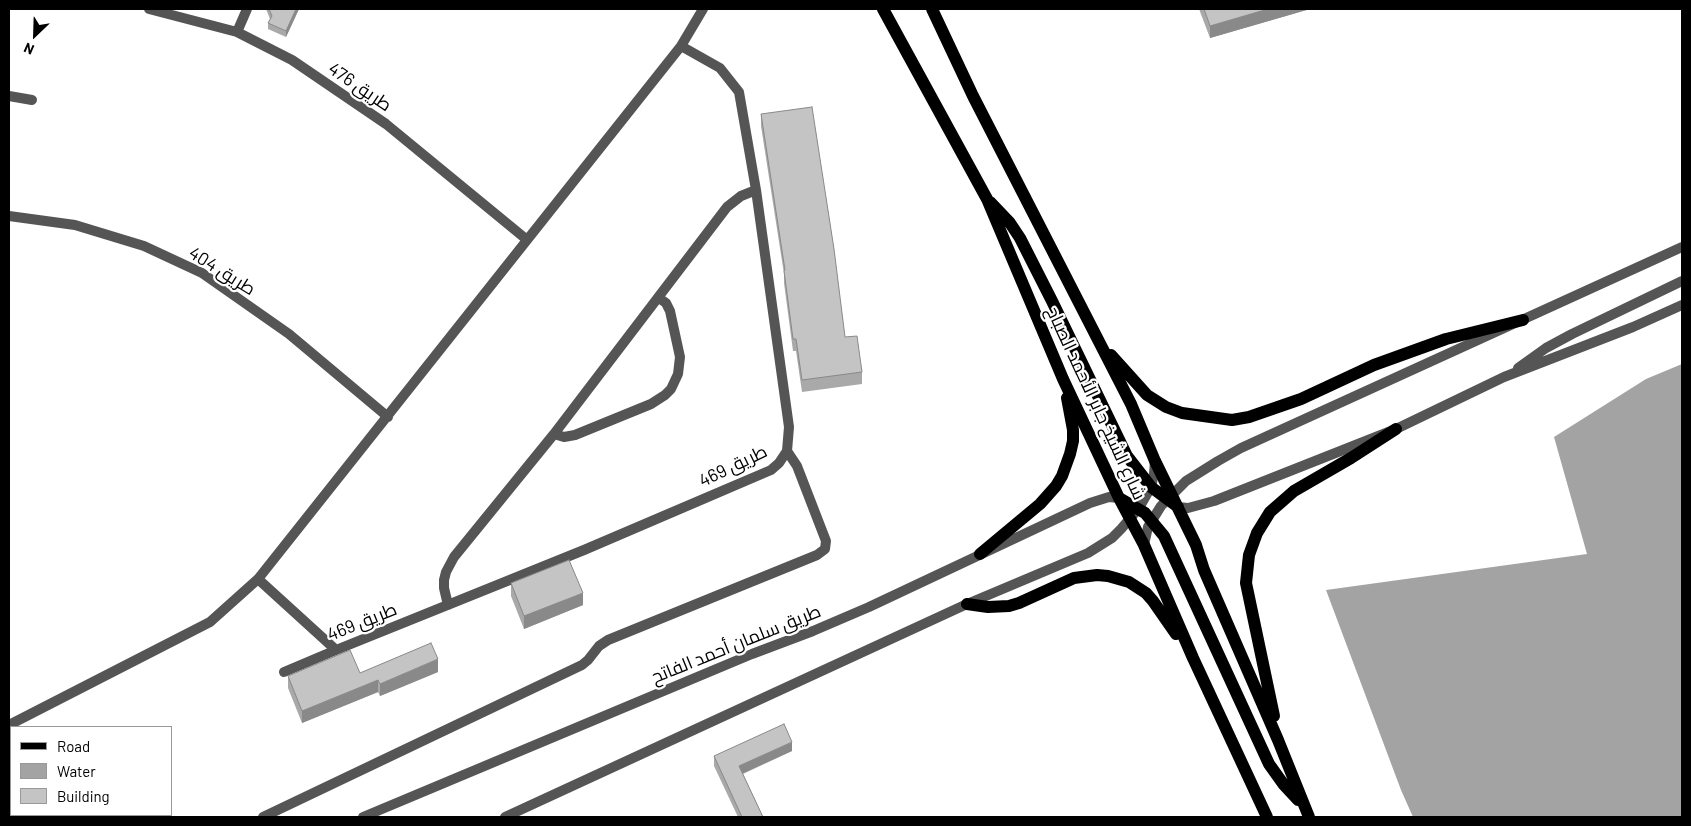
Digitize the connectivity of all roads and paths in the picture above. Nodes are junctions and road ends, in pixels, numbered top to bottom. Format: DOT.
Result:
graph roads {
  1 [pos="149,9"];
  2 [pos="247,9"];
  3 [pos="703,9"];
  4 [pos="884,9"];
  5 [pos="932,9"];
  6 [pos="237,32"];
  7 [pos="681,46"];
  8 [pos="9,96"];
  9 [pos="32,100"];
  10 [pos="756,190"];
  11 [pos="987,199"];
  12 [pos="9,216"];
  13 [pos="526,239"];
  14 [pos="1682,247"];
  15 [pos="1682,281"];
  16 [pos="659,298"];
  17 [pos="1682,305"];
  18 [pos="1523,320"];
  19 [pos="1100,344"];
  20 [pos="1504,377"];
  21 [pos="1063,379"];
  22 [pos="388,417"];
  23 [pos="1396,429"];
  24 [pos="554,434"];
  25 [pos="787,451"];
  26 [pos="1155,461"];
  27 [pos="1150,487"];
  28 [pos="1169,497"];
  29 [pos="1119,498"];
  30 [pos="1178,507"];
  31 [pos="1135,513"];
  32 [pos="1152,520"];
  33 [pos="1144,545"];
  34 [pos="980,554"];
  35 [pos="258,579"];
  36 [pos="967,604"];
  37 [pos="448,605"];
  38 [pos="336,650"];
  39 [pos="1193,658"];
  40 [pos="284,672"];
  41 [pos="9,725"];
  42 [pos="1278,740"];
  43 [pos="1306,812"];
  44 [pos="263,817"];
  45 [pos="363,817"];
  46 [pos="505,817"];
  47 [pos="1267,817"];
  1 -- 6 [label="street, طريق 476"];
  2 -- 6 [label="street"];
  3 -- 7 [label="street"];
  4 -- 11 [label="main road, شارع الشيخ جابر الأحمد الصباح"];
  5 -- 19 [label="main road, شارع الشيخ جابر الأحمد الصباح"];
  6 -- 13 [label="street, طريق 476"];
  7 -- 10 [label="street, طريق 469"];
  7 -- 13 [label="street"];
  8 -- 9 [label="street"];
  10 -- 16 [label="street"];
  10 -- 25 [label="street, طريق 469"];
  11 -- 21 [label="main road, شارع الشيخ جابر الأحمد الصباح"];
  11 -- 27 [label="main road"];
  12 -- 22 [label="street, طريق 404"];
  13 -- 22 [label="street"];
  14 -- 18 [label="street"];
  15 -- 20 [label="street"];
  16 -- 24 [label="street"];
  16 -- 24 [label="street"];
  17 -- 20 [label="street"];
  18 -- 19 [label="main road"];
  18 -- 28 [label="street"];
  19 -- 26 [label="main road, شارع الشيخ جابر الأحمد الصباح"];
  20 -- 23 [label="street"];
  21 -- 29 [label="main road, شارع الشيخ جابر الأحمد الصباح"];
  21 -- 34 [label="main road"];
  22 -- 35 [label="street"];
  23 -- 30 [label="street"];
  23 -- 42 [label="main road"];
  24 -- 37 [label="street"];
  25 -- 37 [label="street, طريق 469"];
  25 -- 44 [label="street"];
  26 -- 27 [label="street"];
  26 -- 28 [label="main road, شارع الشيخ جابر الأحمد الصباح"];
  27 -- 28 [label="main road"];
  27 -- 31 [label="street"];
  28 -- 30 [label="main road, شارع الشيخ جابر الأحمد الصباح"];
  28 -- 32 [label="street"];
  29 -- 31 [label="main road, شارع الشيخ جابر الأحمد الصباح"];
  29 -- 34 [label="street, طريق سلمان أحمد الفاتح"];
  30 -- 42 [label="main road, شارع الشيخ جابر الأحمد الصباح"];
  31 -- 32 [label="main road"];
  31 -- 33 [label="main road, شارع الشيخ جابر الأحمد الصباح"];
  31 -- 36 [label="street"];
  32 -- 33 [label="street"];
  32 -- 43 [label="main road"];
  33 -- 39 [label="main road, شارع الشيخ جابر الأحمد الصباح"];
  34 -- 45 [label="street, طريق سلمان أحمد الفاتح"];
  35 -- 38 [label="street"];
  35 -- 41 [label="street"];
  36 -- 39 [label="main road"];
  36 -- 46 [label="street"];
  37 -- 38 [label="street, طريق 469"];
  38 -- 40 [label="street, طريق 469"];
  39 -- 47 [label="main road, شارع الشيخ جابر الأحمد الصباح"];
  42 -- 43 [label="main road, شارع الشيخ جابر الأحمد الصباح"];
}
